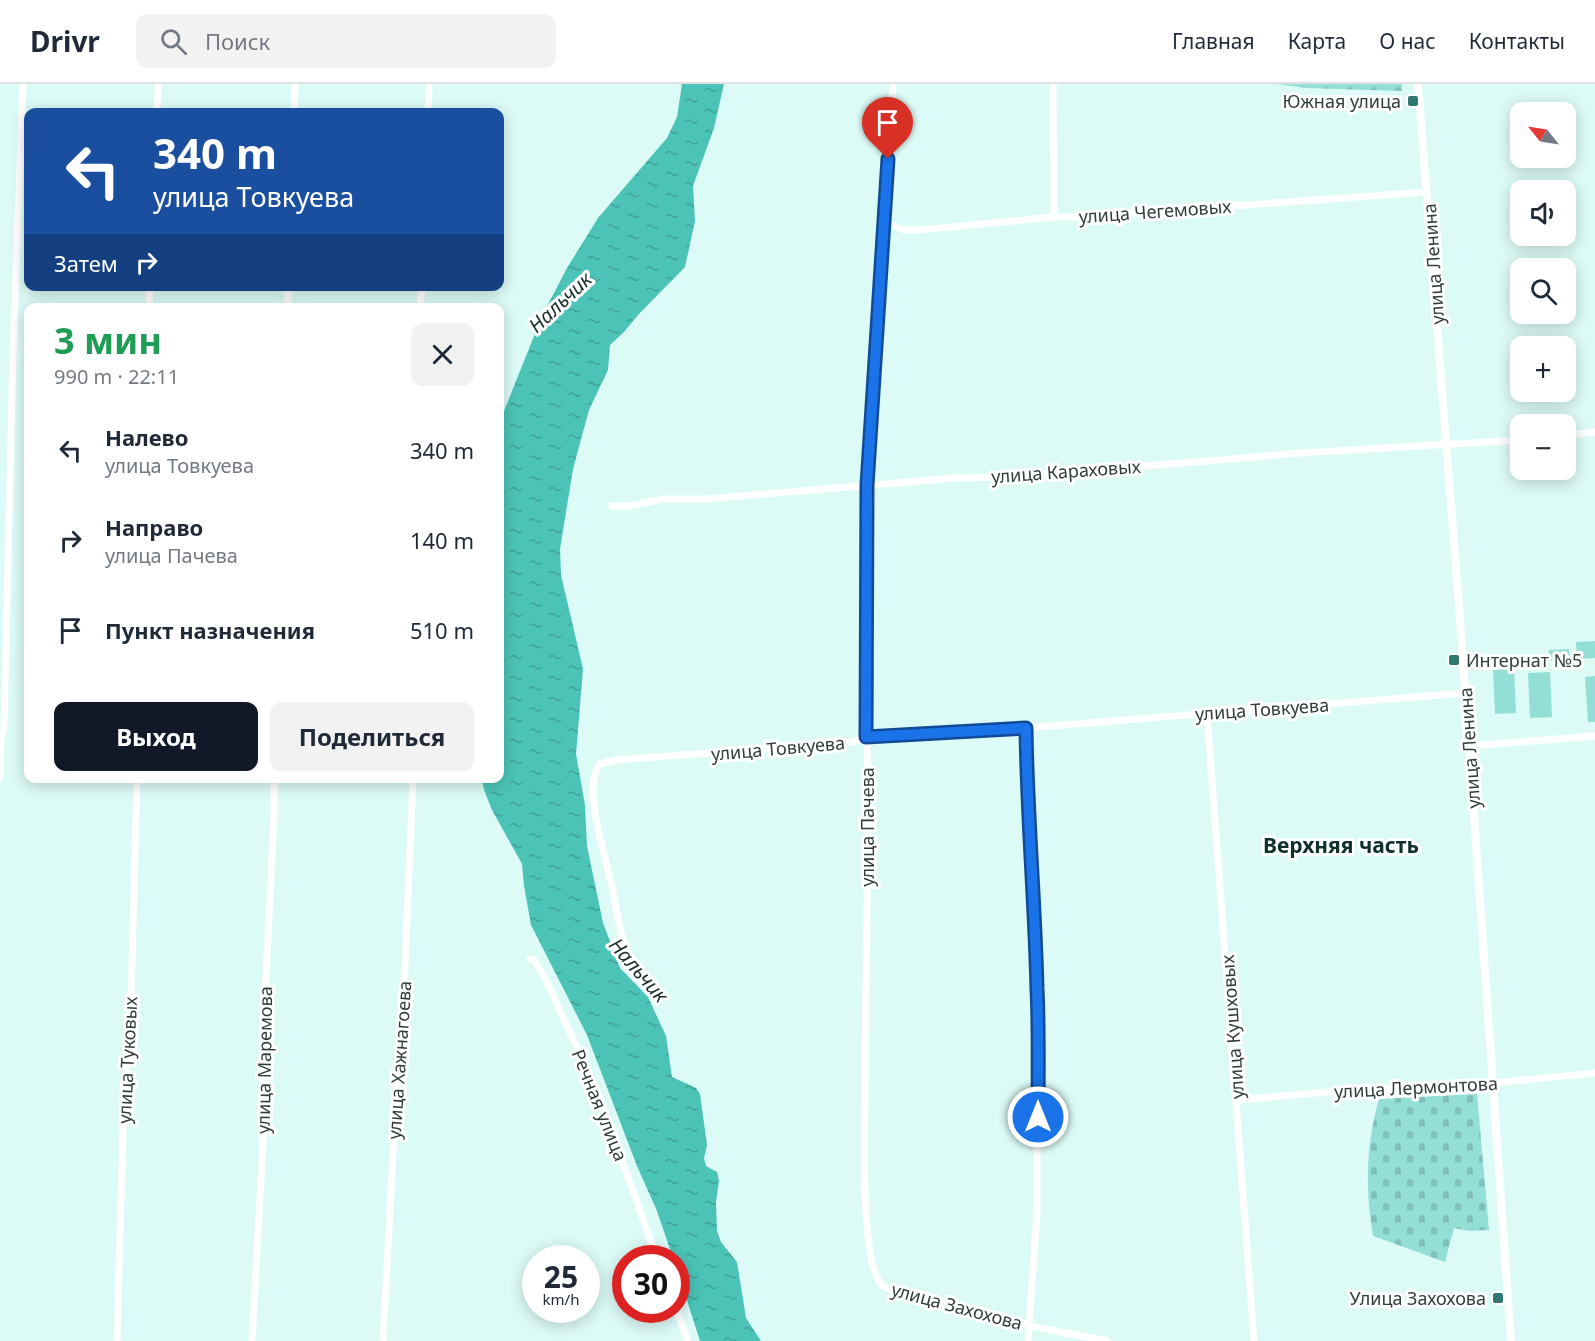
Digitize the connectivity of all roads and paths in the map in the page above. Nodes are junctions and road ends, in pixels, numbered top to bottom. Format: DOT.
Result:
graph roads {
  1 [pos="23,84"];
  2 [pos="158,84"];
  3 [pos="295,84"];
  4 [pos="429,84"];
  5 [pos="894,84"];
  6 [pos="1053,84"];
  7 [pos="1418,84"];
  8 [pos="157,108"];
  9 [pos="294,108"];
  10 [pos="428,108"];
  11 [pos="1427,192"];
  12 [pos="1053,217"];
  13 [pos="884,222"];
  14 [pos="1595,432"];
  15 [pos="1576,434"];
  16 [pos="1510,441"];
  17 [pos="1447,444"];
  18 [pos="867,485"];
  19 [pos="612,506"];
  20 [pos="1465,693"];
  21 [pos="1207,714"];
  22 [pos="1026,728"];
  23 [pos="1595,736"];
  24 [pos="866,737"];
  25 [pos="1469,746"];
  26 [pos="0,778"];
  27 [pos="137,783"];
  28 [pos="274,783"];
  29 [pos="413,783"];
  30 [pos="625,946"];
  31 [pos="530,960"];
  32 [pos="1595,1073"];
  33 [pos="1493,1083"];
  34 [pos="1237,1100"];
  35 [pos="652,1245"];
  36 [pos="879,1281"];
  37 [pos="681,1323"];
  38 [pos="1029,1324"];
  39 [pos="117,1341"];
  40 [pos="252,1341"];
  41 [pos="383,1341"];
  42 [pos="688,1341"];
  43 [pos="1028,1341"];
  44 [pos="1107,1341"];
  45 [pos="1254,1341"];
  46 [pos="1511,1341"];
  1 -- 26 [label="street"];
  2 -- 8 [label="street"];
  3 -- 9 [label="street"];
  4 -- 10 [label="street"];
  5 -- 13 [label="street, улица Пачева"];
  6 -- 12 [label="street"];
  7 -- 11 [label="street, улица Ленина"];
  11 -- 12 [label="street, улица Чегемовых"];
  11 -- 17 [label="street, улица Ленина"];
  12 -- 13 [label="street, улица Чегемовых"];
  13 -- 18 [label="street, улица Пачева"];
  14 -- 15 [label="street"];
  16 -- 17 [label="street, улица Караховых"];
  17 -- 18 [label="street, улица Караховых"];
  17 -- 20 [label="street, улица Ленина"];
  18 -- 19 [label="street, улица Караховых"];
  18 -- 24 [label="street, улица Пачева"];
  20 -- 21 [label="street, улица Товкуева"];
  20 -- 25 [label="street, улица Ленина"];
  21 -- 22 [label="street, улица Товкуева"];
  21 -- 34 [label="street, улица Кушховых"];
  22 -- 24 [label="street, улица Товкуева"];
  22 -- 38 [label="street"];
  23 -- 25 [label="street"];
  24 -- 30 [label="street, улица Товкуева"];
  24 -- 36 [label="street, улица Пачева"];
  25 -- 33 [label="street, улица Ленина"];
  27 -- 39 [label="street, улица Туковых"];
  28 -- 40 [label="street, улица Маремова"];
  29 -- 41 [label="street, улица Хажнагоева"];
  31 -- 35 [label="street, Речная улица"];
  32 -- 33 [label="street, улица Лермонтова"];
  33 -- 34 [label="street, улица Лермонтова"];
  33 -- 46 [label="street, улица Ленина"];
  34 -- 45 [label="street, улица Кушховых"];
  36 -- 38 [label="street, улица Захохова"];
  37 -- 42 [label="street"];
  38 -- 43 [label="street"];
  38 -- 44 [label="street, улица Захохова"];
}
